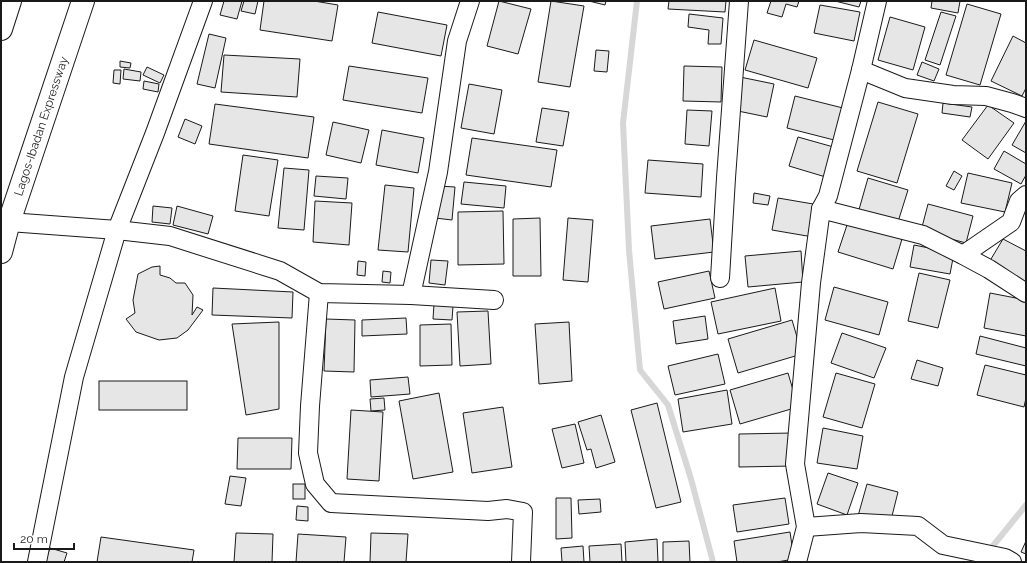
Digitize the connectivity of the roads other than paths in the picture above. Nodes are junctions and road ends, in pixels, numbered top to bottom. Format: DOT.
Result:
graph roads {
  1 [pos="10,1"];
  2 [pos="83,1"];
  3 [pos="203,1"];
  4 [pos="470,1"];
  5 [pos="739,1"];
  6 [pos="877,1"];
  7 [pos="1,29"];
  8 [pos="861,70"];
  9 [pos="1026,108"];
  10 [pos="1026,195"];
  11 [pos="821,209"];
  12 [pos="9,222"];
  13 [pos="117,230"];
  14 [pos="1,252"];
  15 [pos="963,255"];
  16 [pos="720,278"];
  17 [pos="319,293"];
  18 [pos="1026,293"];
  19 [pos="411,294"];
  20 [pos="494,300"];
  21 [pos="806,527"];
  22 [pos="37,562"];
  23 [pos="520,562"];
  24 [pos="797,562"];
  25 [pos="1012,562"];
  1 -- 7 [label="highway"];
  2 -- 12 [label="highway, Lagos-Ibadan Expressway"];
  3 -- 13 [label="street"];
  4 -- 19 [label="street"];
  5 -- 16 [label="street"];
  6 -- 8 [label="street"];
  8 -- 9 [label="street"];
  8 -- 11 [label="street"];
  10 -- 15 [label="street"];
  11 -- 15 [label="street"];
  11 -- 21 [label="street"];
  12 -- 13 [label="street"];
  12 -- 14 [label="highway, Lagos-Ibadan Expressway"];
  13 -- 17 [label="street"];
  13 -- 22 [label="street"];
  15 -- 18 [label="street"];
  17 -- 19 [label="street"];
  17 -- 23 [label="street"];
  19 -- 20 [label="street"];
  21 -- 24 [label="street"];
  21 -- 25 [label="street"];
}
